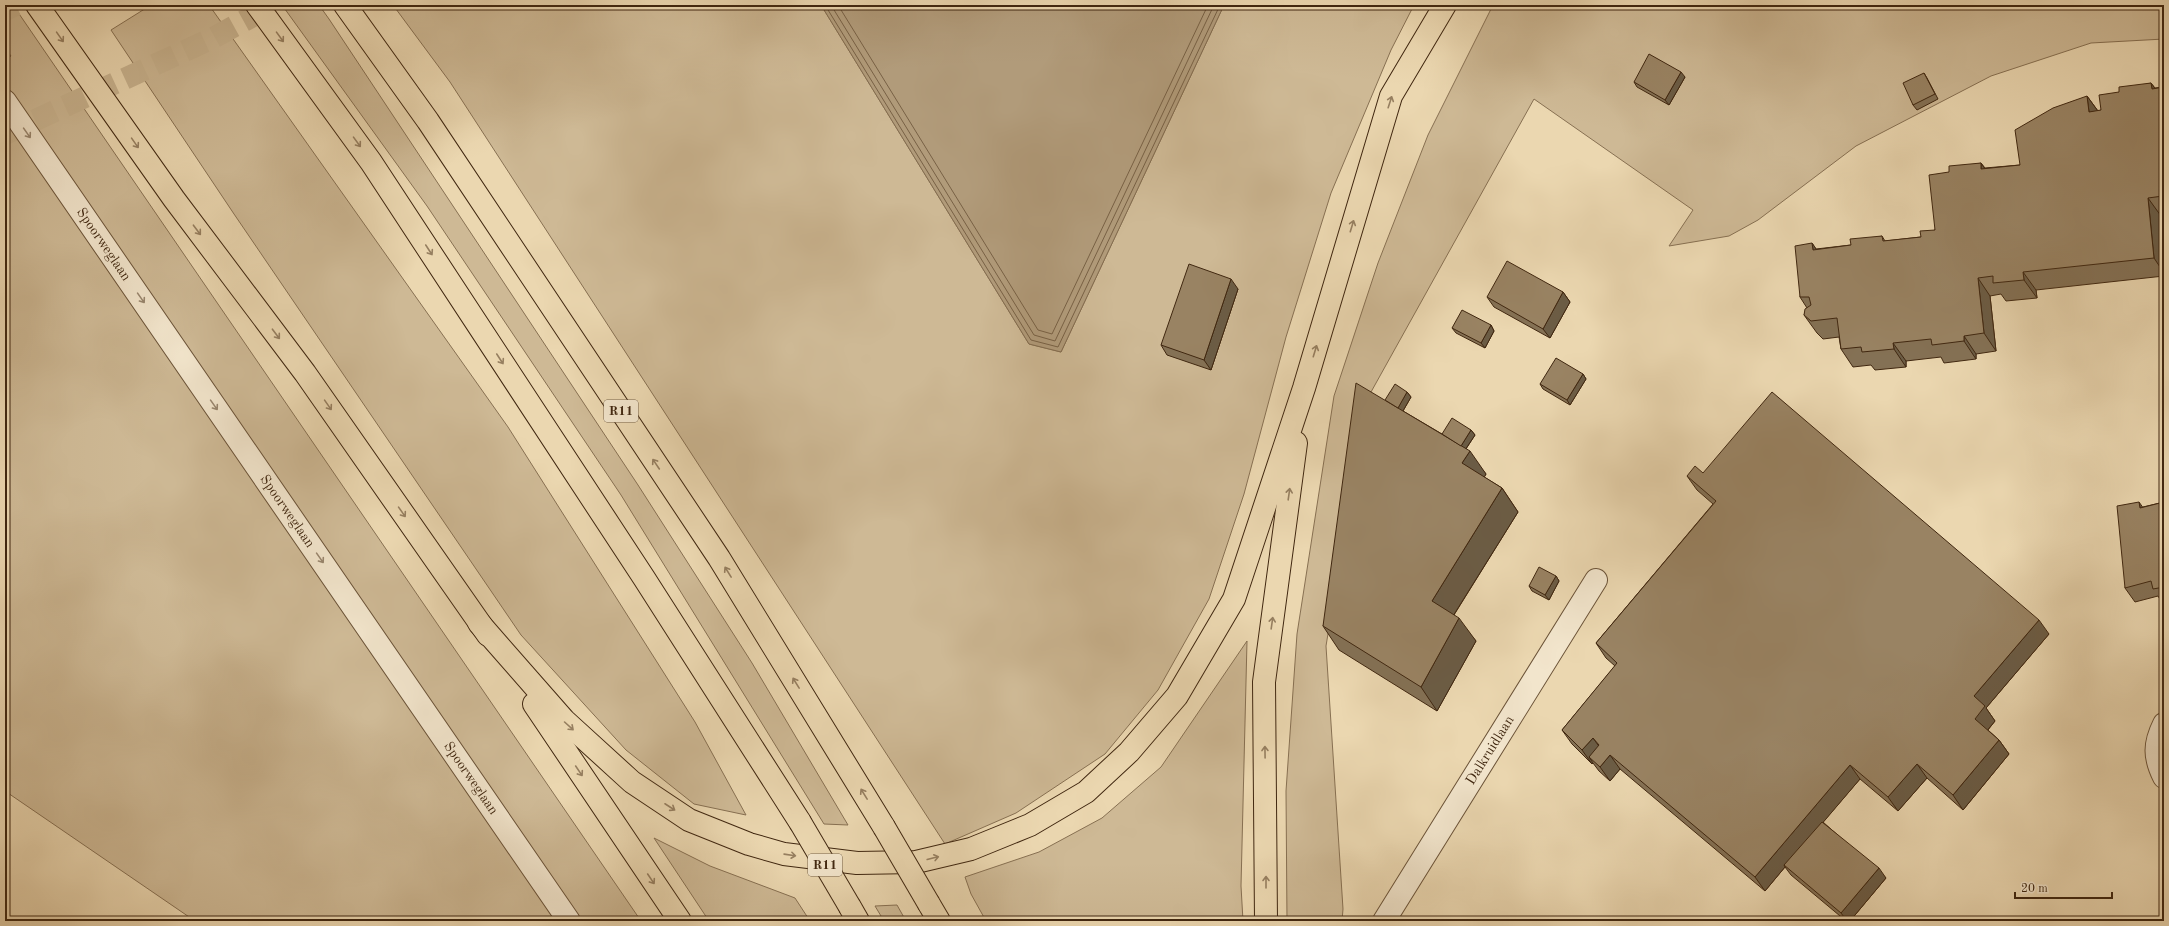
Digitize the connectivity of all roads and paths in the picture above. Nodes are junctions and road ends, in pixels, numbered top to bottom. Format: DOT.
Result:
graph roads {
  1 [pos="38,5"];
  2 [pos="257,5"];
  3 [pos="345,5"];
  4 [pos="1445,5"];
  5 [pos="5,101"];
  6 [pos="1304,388"];
  7 [pos="1596,580"];
  8 [pos="479,623"];
  9 [pos="2164,724"];
  10 [pos="2164,777"];
  11 [pos="934,912"];
  12 [pos="854,914"];
  13 [pos="569,921"];
  14 [pos="680,921"];
  15 [pos="1266,921"];
  16 [pos="1384,921"];
  1 -- 8 [label="highway, one-way"];
  2 -- 12 [label="highway, R11, one-way, bridge"];
  11 -- 3 [label="highway, R11, one-way, bridge"];
  6 -- 4 [label="highway, one-way"];
  5 -- 13 [label="street, Spoorweglaan, one-way"];
  8 -- 6 [label="highway, one-way"];
  15 -- 6 [label="highway, one-way"];
  7 -- 16 [label="street, Dalkruidlaan"];
  8 -- 14 [label="highway, one-way"];
  9 -- 10 [label="street"];
}
